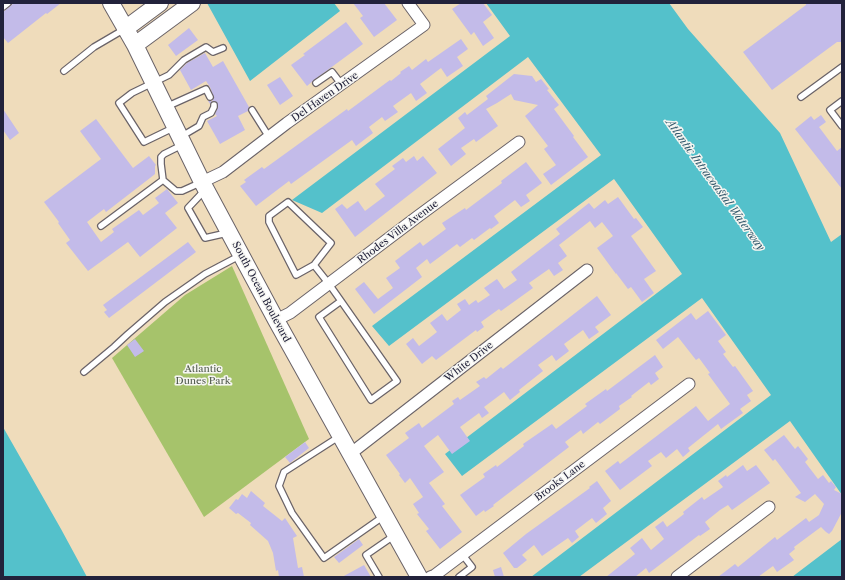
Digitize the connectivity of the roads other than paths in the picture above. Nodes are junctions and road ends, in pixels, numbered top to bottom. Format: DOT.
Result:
graph roads {
  1 [pos="8,3"];
  2 [pos="111,3"];
  3 [pos="160,3"];
  4 [pos="192,3"];
  5 [pos="408,3"];
  6 [pos="3,7"];
  7 [pos="125,29"];
  8 [pos="135,45"];
  9 [pos="223,48"];
  10 [pos="842,67"];
  11 [pos="64,71"];
  12 [pos="153,82"];
  13 [pos="316,83"];
  14 [pos="342,85"];
  15 [pos="210,97"];
  16 [pos="801,97"];
  17 [pos="842,101"];
  18 [pos="214,105"];
  19 [pos="166,108"];
  20 [pos="252,110"];
  21 [pos="842,126"];
  22 [pos="179,136"];
  23 [pos="268,137"];
  24 [pos="519,142"];
  25 [pos="163,180"];
  26 [pos="204,186"];
  27 [pos="101,226"];
  28 [pos="229,233"];
  29 [pos="241,255"];
  30 [pos="314,265"];
  31 [pos="587,270"];
  32 [pos="329,284"];
  33 [pos="341,302"];
  34 [pos="276,320"];
  35 [pos="84,372"];
  36 [pos="689,384"];
  37 [pos="340,436"];
  38 [pos="350,454"];
  39 [pos="769,507"];
  40 [pos="384,515"];
  41 [pos="395,535"];
  42 [pos="462,554"];
  43 [pos="379,577"];
  44 [pos="419,577"];
  45 [pos="430,577"];
  46 [pos="459,577"];
  47 [pos="677,577"];
  1 -- 6 [label="lane"];
  2 -- 7 [label="main road, South Ocean Boulevard"];
  3 -- 7 [label="main road"];
  4 -- 8 [label="main road"];
  5 -- 14 [label="street, Del Haven Drive"];
  7 -- 8 [label="main road, South Ocean Boulevard"];
  7 -- 11 [label="lane"];
  8 -- 12 [label="main road, South Ocean Boulevard"];
  9 -- 12 [label="lane"];
  10 -- 16 [label="lane"];
  12 -- 19 [label="main road, South Ocean Boulevard"];
  12 -- 22 [label="lane"];
  13 -- 14 [label="lane"];
  14 -- 23 [label="street, Del Haven Drive"];
  15 -- 19 [label="lane"];
  17 -- 21 [label="lane"];
  18 -- 22 [label="lane"];
  19 -- 22 [label="main road, South Ocean Boulevard"];
  20 -- 23 [label="lane"];
  22 -- 25 [label="lane"];
  22 -- 26 [label="main road, South Ocean Boulevard"];
  23 -- 26 [label="street, Del Haven Drive"];
  24 -- 32 [label="street, Rhodes Villa Avenue"];
  25 -- 26 [label="lane"];
  25 -- 27 [label="lane"];
  26 -- 28 [label="main road, South Ocean Boulevard"];
  26 -- 28 [label="lane"];
  28 -- 29 [label="main road, South Ocean Boulevard"];
  29 -- 34 [label="main road, South Ocean Boulevard"];
  29 -- 35 [label="lane"];
  30 -- 30 [label="lane"];
  30 -- 32 [label="lane"];
  31 -- 38 [label="street, White Drive"];
  32 -- 33 [label="lane"];
  32 -- 34 [label="street, Rhodes Villa Avenue"];
  33 -- 33 [label="lane"];
  34 -- 37 [label="main road, South Ocean Boulevard"];
  36 -- 42 [label="street, Brooks Lane"];
  37 -- 38 [label="main road, South Ocean Boulevard"];
  37 -- 40 [label="lane"];
  38 -- 40 [label="main road, South Ocean Boulevard"];
  39 -- 47 [label="street"];
  40 -- 41 [label="main road, South Ocean Boulevard"];
  41 -- 43 [label="lane"];
  41 -- 44 [label="main road, South Ocean Boulevard"];
  42 -- 45 [label="street, Brooks Lane"];
  42 -- 46 [label="lane"];
}
